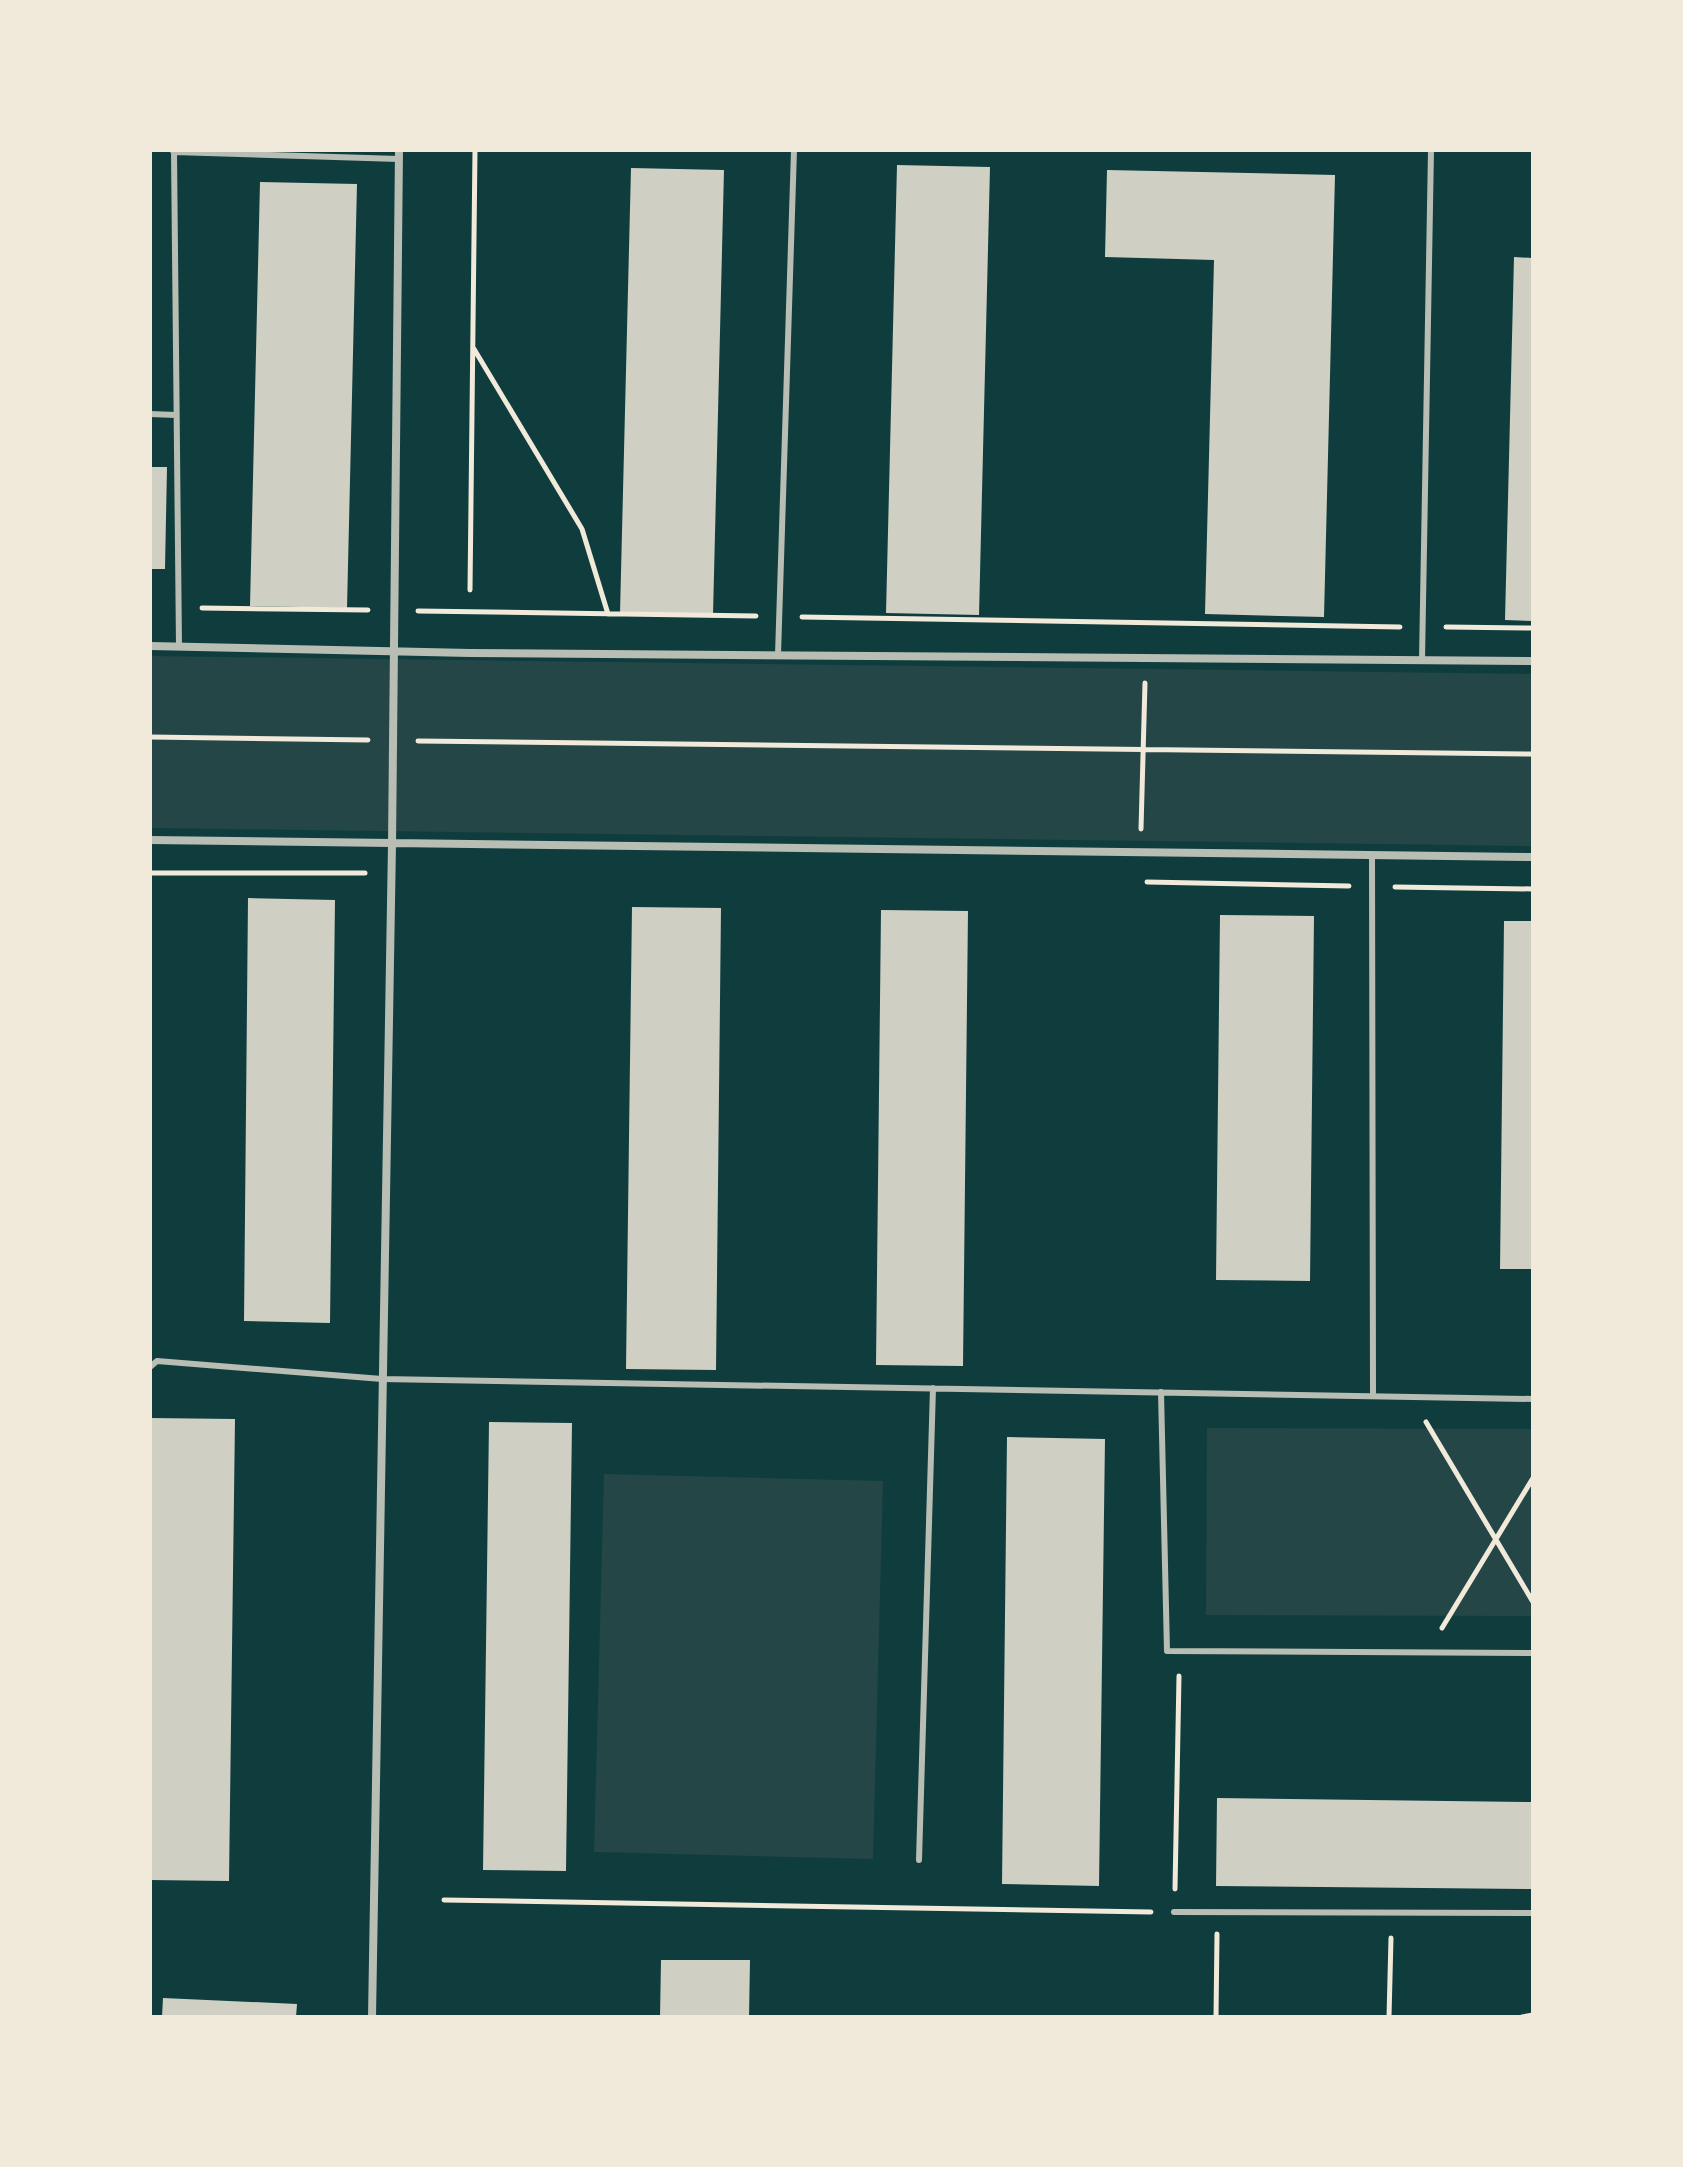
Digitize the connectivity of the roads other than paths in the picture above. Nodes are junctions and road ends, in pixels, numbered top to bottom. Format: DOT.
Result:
graph roads {
  1 [pos="794,150"];
  2 [pos="1431,150"];
  3 [pos="173,151"];
  4 [pos="399,155"];
  5 [pos="150,414"];
  6 [pos="176,415"];
  7 [pos="150,646"];
  8 [pos="179,647"];
  9 [pos="394,652"];
  10 [pos="778,655"];
  11 [pos="1422,660"];
  12 [pos="1533,661"];
  13 [pos="150,840"];
  14 [pos="392,844"];
  15 [pos="1372,856"];
  16 [pos="1533,857"];
  17 [pos="150,1367"];
  18 [pos="382,1379"];
  19 [pos="933,1388"];
  20 [pos="1161,1392"];
  21 [pos="1373,1396"];
  22 [pos="1533,1399"];
  23 [pos="1533,1653"];
  24 [pos="919,1860"];
  25 [pos="1174,1912"];
  26 [pos="1533,1913"];
  27 [pos="372,2017"];
  1 -- 10 [label="lane"];
  2 -- 11 [label="lane"];
  3 -- 4 [label="lane"];
  3 -- 6 [label="lane"];
  4 -- 9 [label="street"];
  5 -- 6 [label="lane"];
  6 -- 8 [label="lane"];
  7 -- 8 [label="street"];
  8 -- 9 [label="street"];
  9 -- 10 [label="street"];
  9 -- 14 [label="street"];
  10 -- 11 [label="street"];
  11 -- 12 [label="street"];
  13 -- 14 [label="street"];
  14 -- 15 [label="street"];
  14 -- 18 [label="street"];
  15 -- 16 [label="street"];
  15 -- 21 [label="lane"];
  17 -- 18 [label="lane"];
  18 -- 19 [label="lane"];
  18 -- 27 [label="street"];
  19 -- 20 [label="lane"];
  19 -- 24 [label="lane"];
  20 -- 21 [label="lane"];
  20 -- 23 [label="lane"];
  21 -- 22 [label="lane"];
  25 -- 26 [label="lane"];
}
